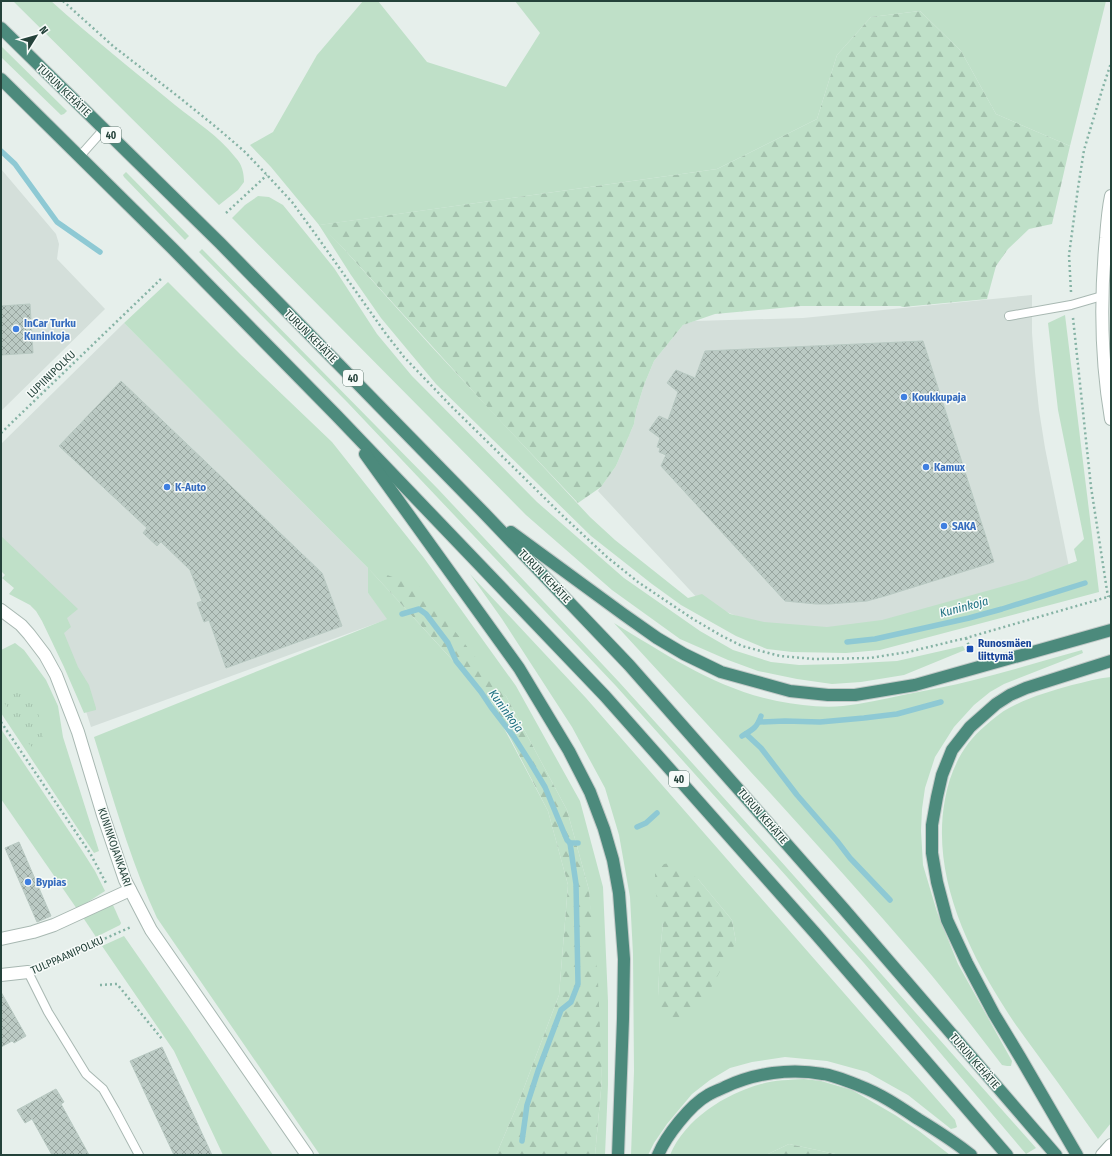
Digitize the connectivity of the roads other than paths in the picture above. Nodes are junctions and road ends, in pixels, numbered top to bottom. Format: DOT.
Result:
graph roads {
  1 [pos="1,28"];
  2 [pos="1,79"];
  3 [pos="104,129"];
  4 [pos="80,156"];
  5 [pos="1111,196"];
  6 [pos="1102,296"];
  7 [pos="1009,316"];
  8 [pos="337,416"];
  9 [pos="1111,419"];
  10 [pos="486,514"];
  11 [pos="1,610"];
  12 [pos="1111,630"];
  13 [pos="1111,661"];
  14 [pos="130,890"];
  15 [pos="1,939"];
  16 [pos="28,972"];
  17 [pos="1,975"];
  18 [pos="1111,1145"];
  19 [pos="139,1155"];
  20 [pos="307,1155"];
  21 [pos="618,1155"];
  22 [pos="658,1155"];
  23 [pos="971,1155"];
  24 [pos="1007,1155"];
  25 [pos="1056,1155"];
  26 [pos="1077,1155"];
  27 [pos="1102,1155"];
  1 -- 3 [label="highway, TURUN KEHÄTIE / 40"];
  2 -- 4 [label="highway, 40"];
  3 -- 4 [label="lane"];
  3 -- 10 [label="highway, TURUN KEHÄTIE / 40"];
  4 -- 8 [label="highway, 40"];
  5 -- 6 [label="street"];
  6 -- 7 [label="lane"];
  6 -- 9 [label="street"];
  8 -- 21 [label="highway"];
  8 -- 24 [label="highway, 40"];
  10 -- 12 [label="highway"];
  10 -- 25 [label="highway, TURUN KEHÄTIE / 40"];
  11 -- 14 [label="street, KUNINKOJANKAARI"];
  13 -- 26 [label="highway"];
  14 -- 15 [label="street"];
  14 -- 20 [label="street, KUNINKOJANKAARI"];
  16 -- 17 [label="street, TULPPAANIPOLKU"];
  16 -- 19 [label="lane"];
  18 -- 27 [label="street"];
  22 -- 23 [label="highway"];
}
